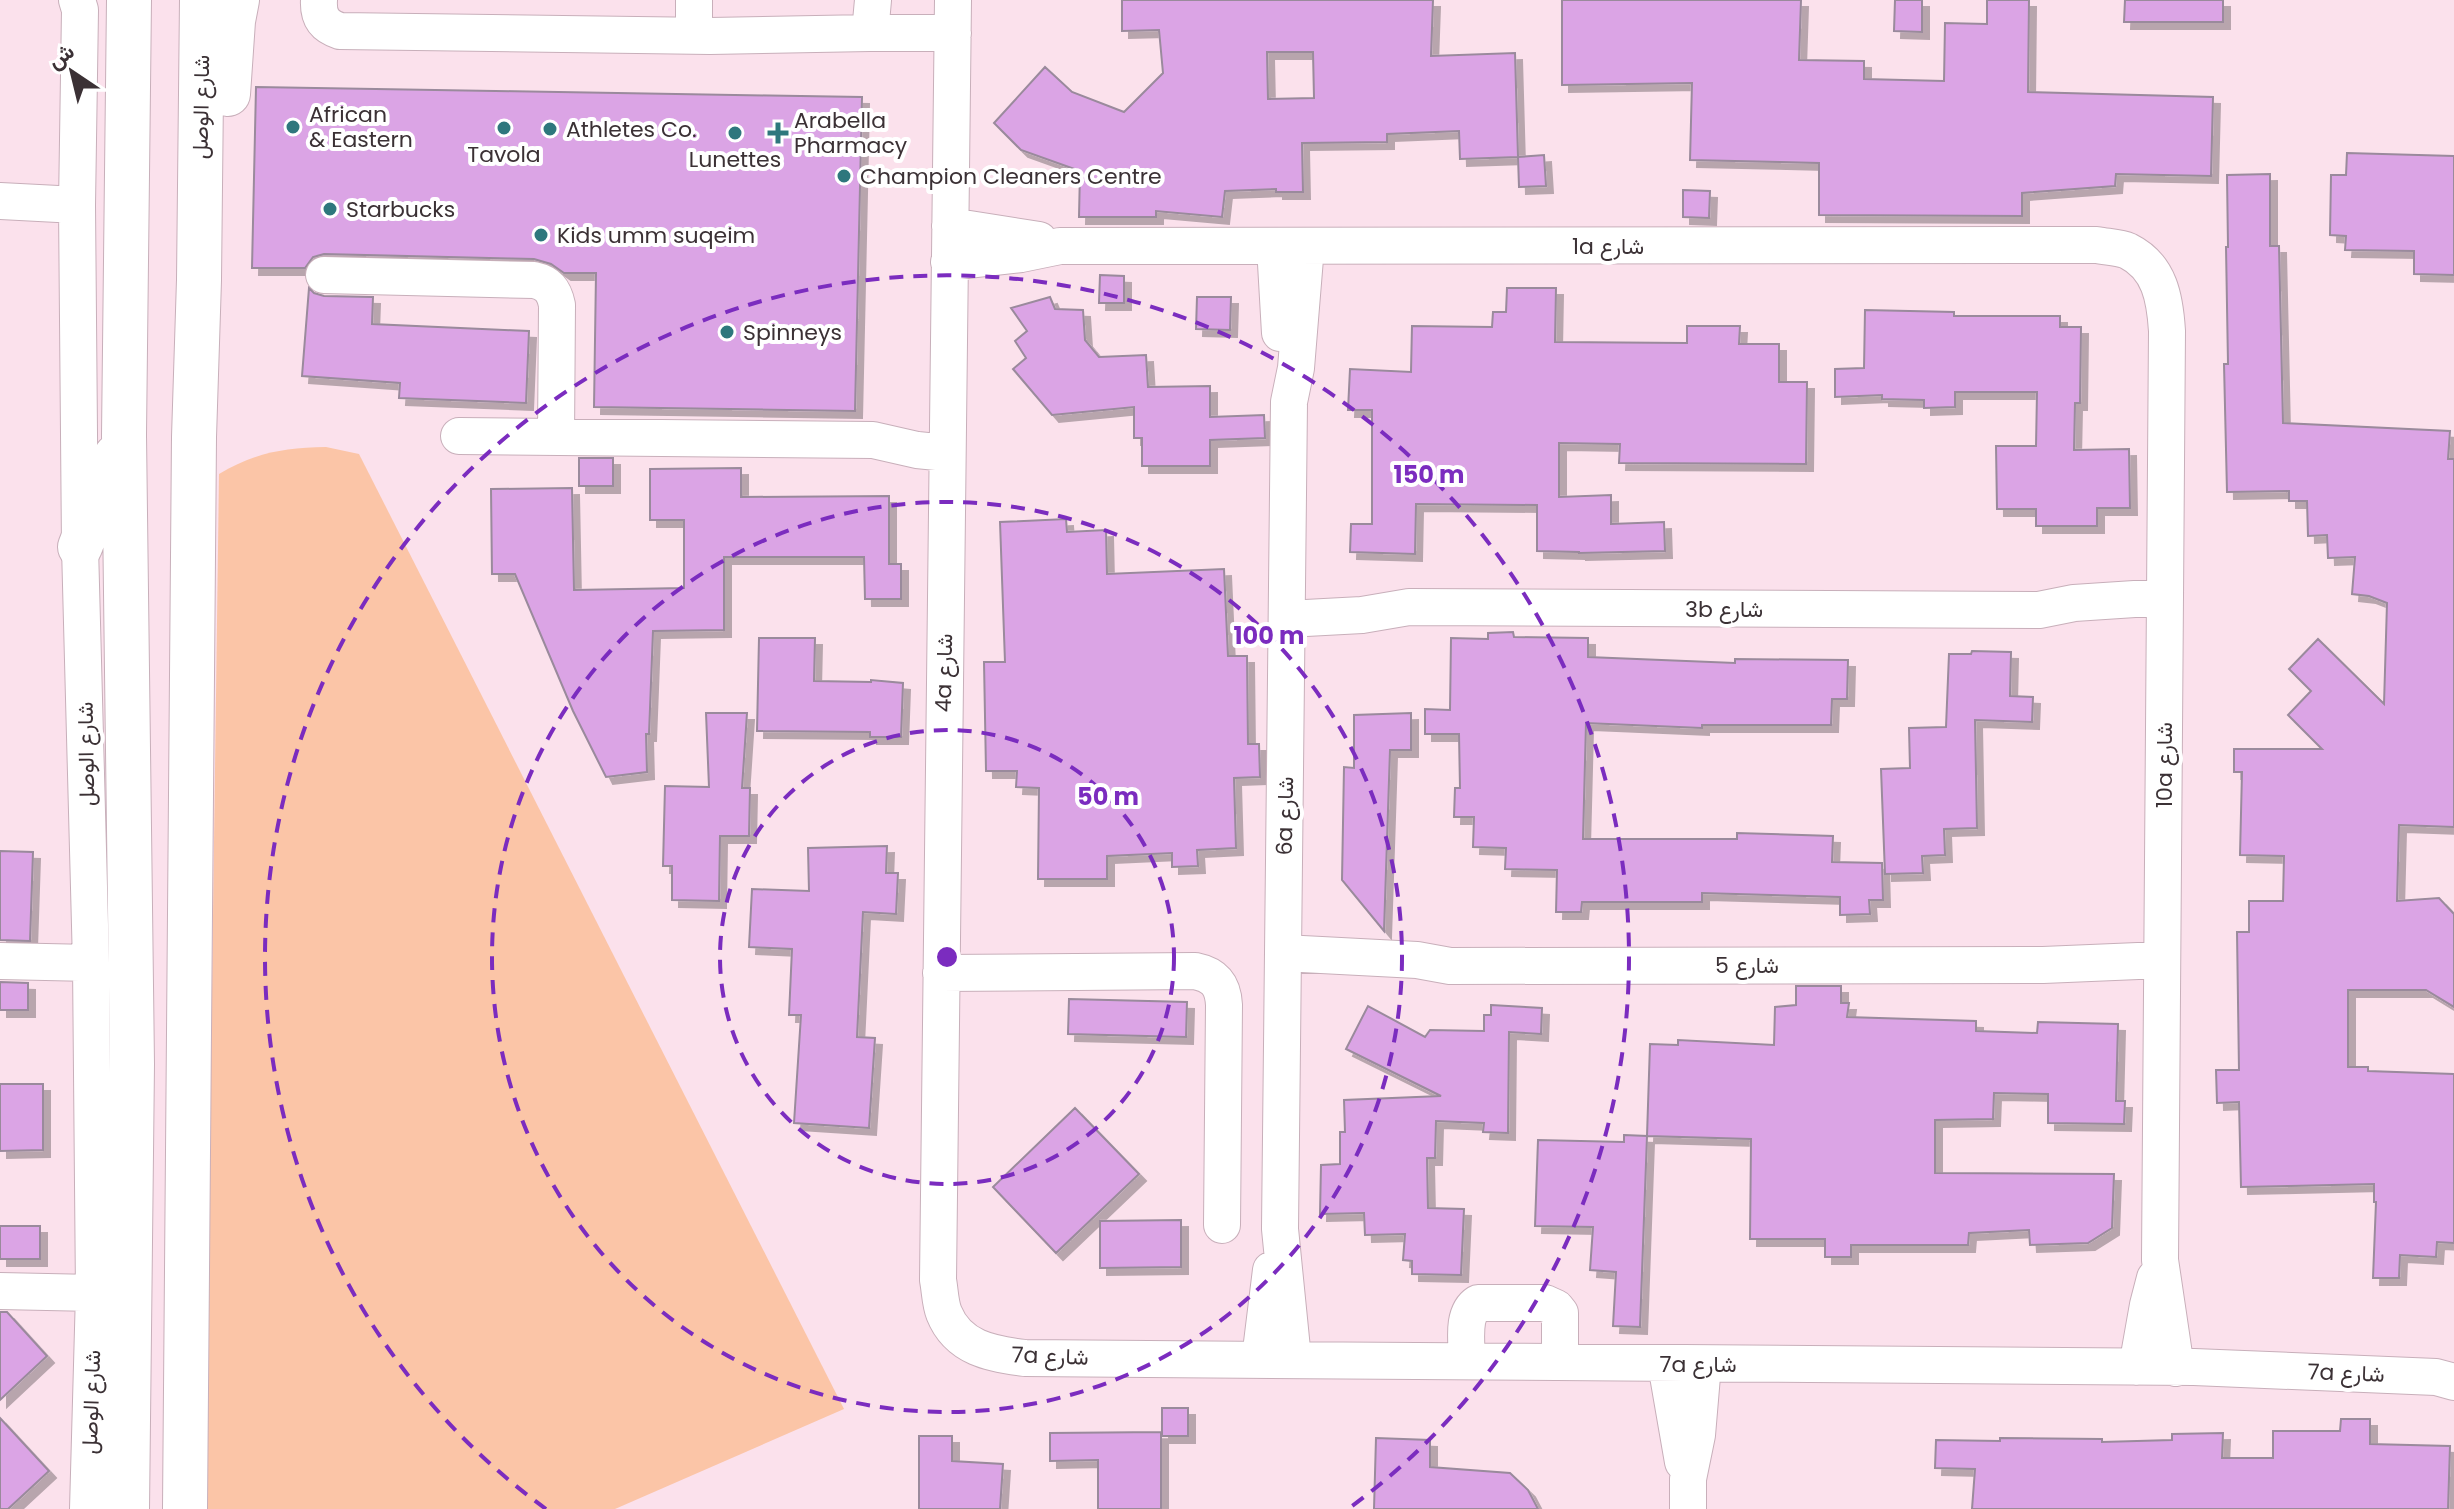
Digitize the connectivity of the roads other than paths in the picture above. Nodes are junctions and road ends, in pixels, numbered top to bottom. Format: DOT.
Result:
graph roads {
  1 [pos="77,0"];
  2 [pos="112,0"];
  3 [pos="129,0"];
  4 [pos="175,0"];
  5 [pos="202,0"];
  6 [pos="237,0"];
  7 [pos="319,0"];
  8 [pos="953,16"];
  9 [pos="694,17"];
  10 [pos="872,17"];
  11 [pos="128,53"];
  12 [pos="0,201"];
  13 [pos="77,205"];
  14 [pos="199,212"];
  15 [pos="950,226"];
  16 [pos="1060,246"];
  17 [pos="1290,246"];
  18 [pos="949,262"];
  19 [pos="2151,268"];
  20 [pos="324,275"];
  21 [pos="199,280"];
  22 [pos="124,435"];
  23 [pos="459,436"];
  24 [pos="556,437"];
  25 [pos="947,440"];
  26 [pos="80,547"];
  27 [pos="1287,606"];
  28 [pos="2165,610"];
  29 [pos="0,961"];
  30 [pos="91,963"];
  31 [pos="1283,967"];
  32 [pos="941,973"];
  33 [pos="2162,977"];
  34 [pos="1223,1125"];
  35 [pos="1281,1127"];
  36 [pos="1222,1225"];
  37 [pos="2160,1265"];
  38 [pos="0,1291"];
  39 [pos="94,1293"];
  40 [pos="963,1340"];
  41 [pos="1276,1359"];
  42 [pos="1467,1361"];
  43 [pos="1560,1362"];
  44 [pos="1666,1364"];
  45 [pos="1703,1364"];
  46 [pos="2137,1367"];
  47 [pos="2176,1368"];
  48 [pos="2448,1377"];
  49 [pos="1688,1494"];
  50 [pos="88,1509"];
  51 [pos="127,1509"];
  52 [pos="185,1509"];
  1 -- 13 [label="street, شارع الوصل"];
  2 -- 11 [label="main road"];
  3 -- 11 [label="main road, شارع الوصل"];
  4 -- 21 [label="main road"];
  5 -- 14 [label="main road, شارع الوصل"];
  6 -- 14 [label="main road"];
  7 -- 9 [label="street"];
  8 -- 10 [label="street"];
  8 -- 15 [label="street, 4a شارع"];
  9 -- 10 [label="street"];
  11 -- 22 [label="main road, شارع الوصل"];
  12 -- 13 [label="street"];
  13 -- 26 [label="street, شارع الوصل"];
  14 -- 21 [label="main road, شارع الوصل"];
  15 -- 16 [label="street, 1a شارع"];
  15 -- 18 [label="street, 4a شارع"];
  16 -- 17 [label="street, 1a شارع"];
  16 -- 18 [label="street, 1a شارع"];
  17 -- 19 [label="street, 1a شارع"];
  17 -- 27 [label="street, 6a شارع"];
  18 -- 25 [label="street, 4a شارع"];
  19 -- 28 [label="street, 10a شارع"];
  20 -- 24 [label="street"];
  21 -- 52 [label="main road, شارع الوصل"];
  22 -- 26 [label="main road"];
  22 -- 51 [label="main road, شارع الوصل"];
  23 -- 24 [label="street"];
  24 -- 25 [label="street"];
  25 -- 32 [label="street, 4a شارع"];
  26 -- 30 [label="street, شارع الوصل"];
  27 -- 28 [label="street, 3b شارع"];
  27 -- 31 [label="street, 6a شارع"];
  28 -- 33 [label="street, 10a شارع"];
  29 -- 30 [label="street"];
  30 -- 39 [label="street, شارع الوصل"];
  31 -- 33 [label="street, شارع 5"];
  31 -- 35 [label="street, 6a شارع"];
  32 -- 34 [label="street"];
  32 -- 40 [label="street, 4a شارع"];
  33 -- 37 [label="street, 10a شارع"];
  34 -- 35 [label="street"];
  34 -- 36 [label="street"];
  35 -- 41 [label="street, 6a شارع"];
  37 -- 46 [label="street, 10a شارع"];
  37 -- 47 [label="street, 10a شارع"];
  38 -- 39 [label="street"];
  39 -- 50 [label="street, شارع الوصل"];
  40 -- 41 [label="street, 7a شارع"];
  41 -- 42 [label="street, 7a شارع"];
  42 -- 43 [label="street, 7a شارع"];
  42 -- 43 [label="street"];
  43 -- 44 [label="street, 7a شارع"];
  44 -- 45 [label="street, 7a شارع"];
  44 -- 49 [label="street"];
  45 -- 46 [label="street, 7a شارع"];
  45 -- 49 [label="street"];
  46 -- 47 [label="street, 7a شارع"];
  47 -- 48 [label="street, 7a شارع"];
}
